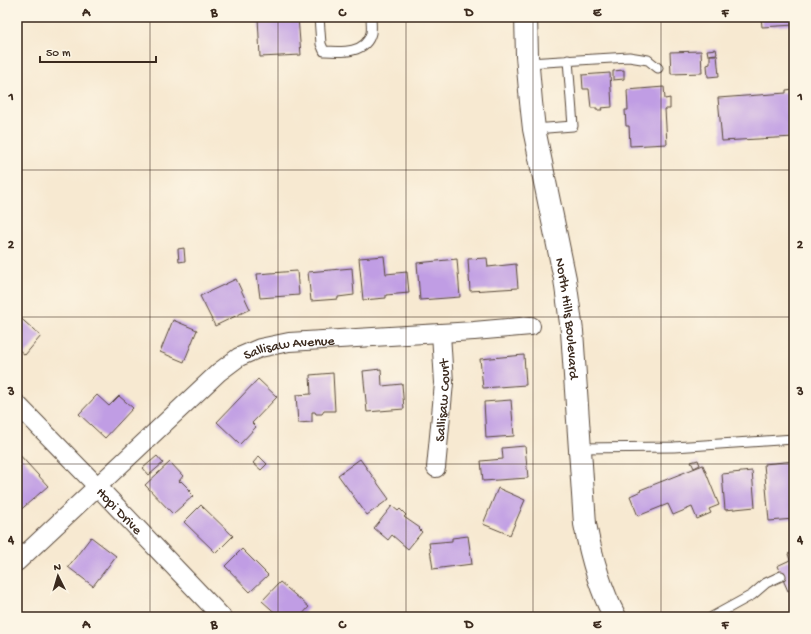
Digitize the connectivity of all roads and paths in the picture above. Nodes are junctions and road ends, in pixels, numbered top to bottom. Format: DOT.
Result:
graph roads {
  1 [pos="319,17"];
  2 [pos="371,17"];
  3 [pos="526,17"];
  4 [pos="568,60"];
  5 [pos="528,63"];
  6 [pos="658,68"];
  7 [pos="534,129"];
  8 [pos="531,326"];
  9 [pos="441,333"];
  10 [pos="17,404"];
  11 [pos="794,440"];
  12 [pos="581,448"];
  13 [pos="436,468"];
  14 [pos="98,486"];
  15 [pos="17,562"];
  16 [pos="781,576"];
  17 [pos="222,617"];
  18 [pos="615,617"];
  19 [pos="712,617"];
  1 -- 2 [label="lane"];
  3 -- 5 [label="street, North Hills Boulevard"];
  4 -- 5 [label="lane"];
  4 -- 6 [label="lane"];
  4 -- 7 [label="lane"];
  5 -- 7 [label="street, North Hills Boulevard"];
  7 -- 12 [label="street, North Hills Boulevard"];
  8 -- 9 [label="street, Sallisaw Avenue"];
  9 -- 13 [label="street, Sallisaw Court"];
  9 -- 14 [label="street, Sallisaw Avenue"];
  10 -- 14 [label="street, Hopi Drive"];
  11 -- 12 [label="lane"];
  12 -- 18 [label="street, North Hills Boulevard"];
  14 -- 15 [label="street, Sallisaw Avenue"];
  14 -- 17 [label="street, Hopi Drive"];
  16 -- 19 [label="lane"];
}
